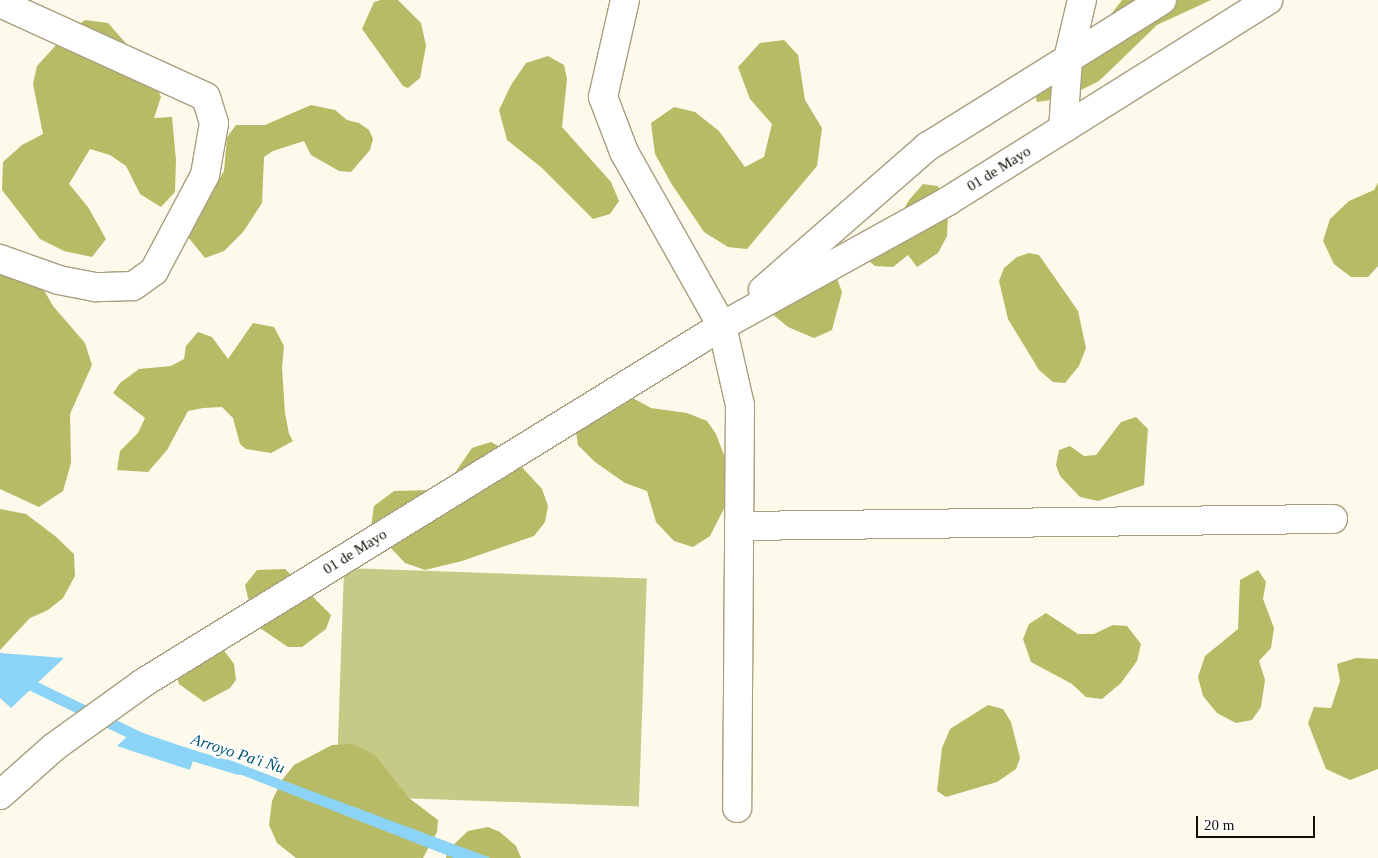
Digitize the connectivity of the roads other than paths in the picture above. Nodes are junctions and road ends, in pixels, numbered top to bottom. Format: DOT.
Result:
graph roads {
  1 [pos="625,0"];
  2 [pos="1082,0"];
  3 [pos="1162,0"];
  4 [pos="1268,0"];
  5 [pos="0,3"];
  6 [pos="37,8"];
  7 [pos="1068,59"];
  8 [pos="1063,129"];
  9 [pos="0,259"];
  10 [pos="722,326"];
  11 [pos="1333,519"];
  12 [pos="739,526"];
  13 [pos="0,795"];
  14 [pos="738,808"];
  1 -- 10 [label="street"];
  2 -- 7 [label="street"];
  3 -- 7 [label="street, 01 de Mayo"];
  4 -- 8 [label="street, 01 de Mayo"];
  5 -- 6 [label="street"];
  6 -- 9 [label="street"];
  7 -- 8 [label="street"];
  7 -- 10 [label="street, 01 de Mayo"];
  8 -- 10 [label="street, 01 de Mayo"];
  10 -- 12 [label="street"];
  10 -- 13 [label="street, 01 de Mayo"];
  11 -- 12 [label="street"];
  12 -- 14 [label="street"];
}
